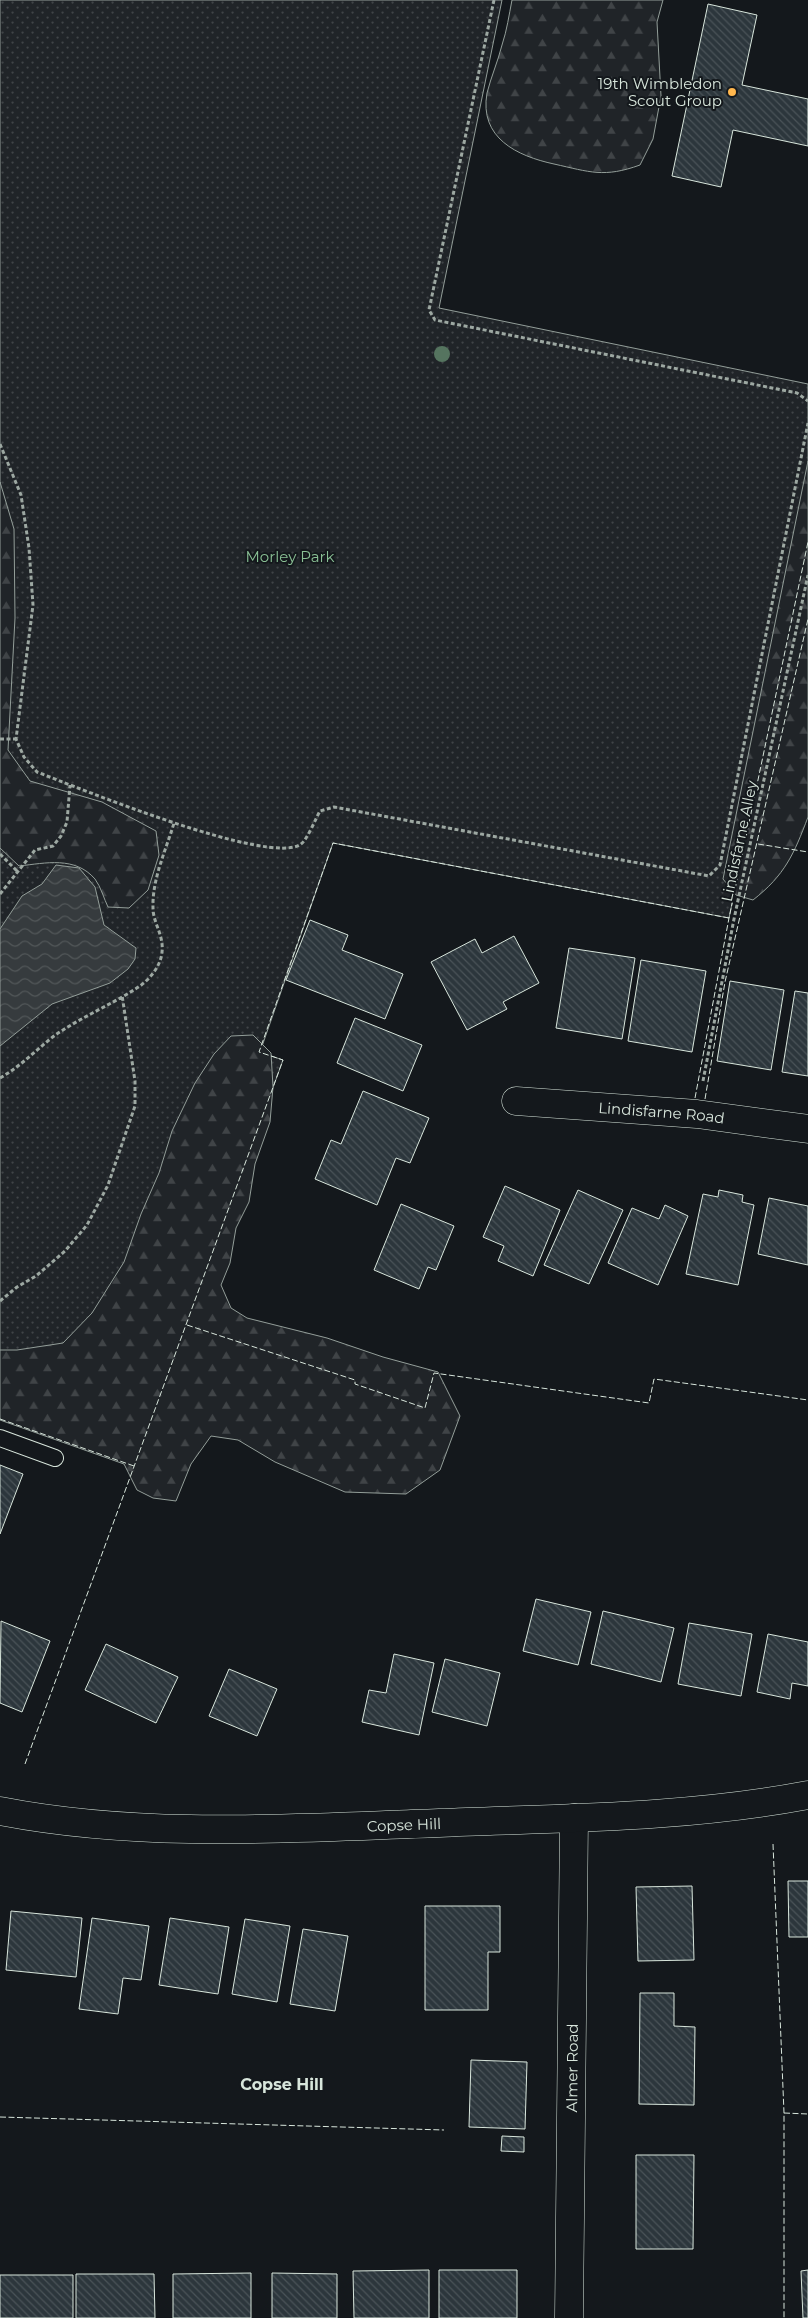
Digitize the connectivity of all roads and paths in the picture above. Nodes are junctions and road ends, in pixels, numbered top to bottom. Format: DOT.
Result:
graph roads {
  1 [pos="494,0"];
  2 [pos="808,402"];
  3 [pos="808,423"];
  4 [pos="0,444"];
  5 [pos="808,575"];
  6 [pos="0,739"];
  7 [pos="16,739"];
  8 [pos="70,785"];
  9 [pos="174,823"];
  10 [pos="0,854"];
  11 [pos="17,871"];
  12 [pos="0,894"];
  13 [pos="122,995"];
  14 [pos="0,1078"];
  15 [pos="516,1101"];
  16 [pos="697,1114"];
  17 [pos="808,1129"];
  18 [pos="0,1301"];
  19 [pos="0,1438"];
  20 [pos="55,1458"];
  21 [pos="808,1795"];
  22 [pos="0,1812"];
  23 [pos="574,1818"];
  24 [pos="569,2318"];
  1 -- 2 [label="path"];
  3 -- 9 [label="path"];
  4 -- 7 [label="path"];
  5 -- 16 [label="path, Lindisfarne Alley"];
  6 -- 7 [label="path"];
  7 -- 8 [label="path"];
  8 -- 9 [label="path"];
  8 -- 11 [label="path"];
  9 -- 13 [label="path"];
  10 -- 11 [label="path"];
  11 -- 12 [label="path"];
  13 -- 14 [label="path"];
  13 -- 18 [label="path"];
  15 -- 16 [label="street, Lindisfarne Road"];
  16 -- 17 [label="street, Lindisfarne Road"];
  19 -- 20 [label="lane"];
  21 -- 23 [label="street, Copse Hill"];
  22 -- 23 [label="street, Copse Hill"];
  23 -- 24 [label="street, Almer Road"];
}
